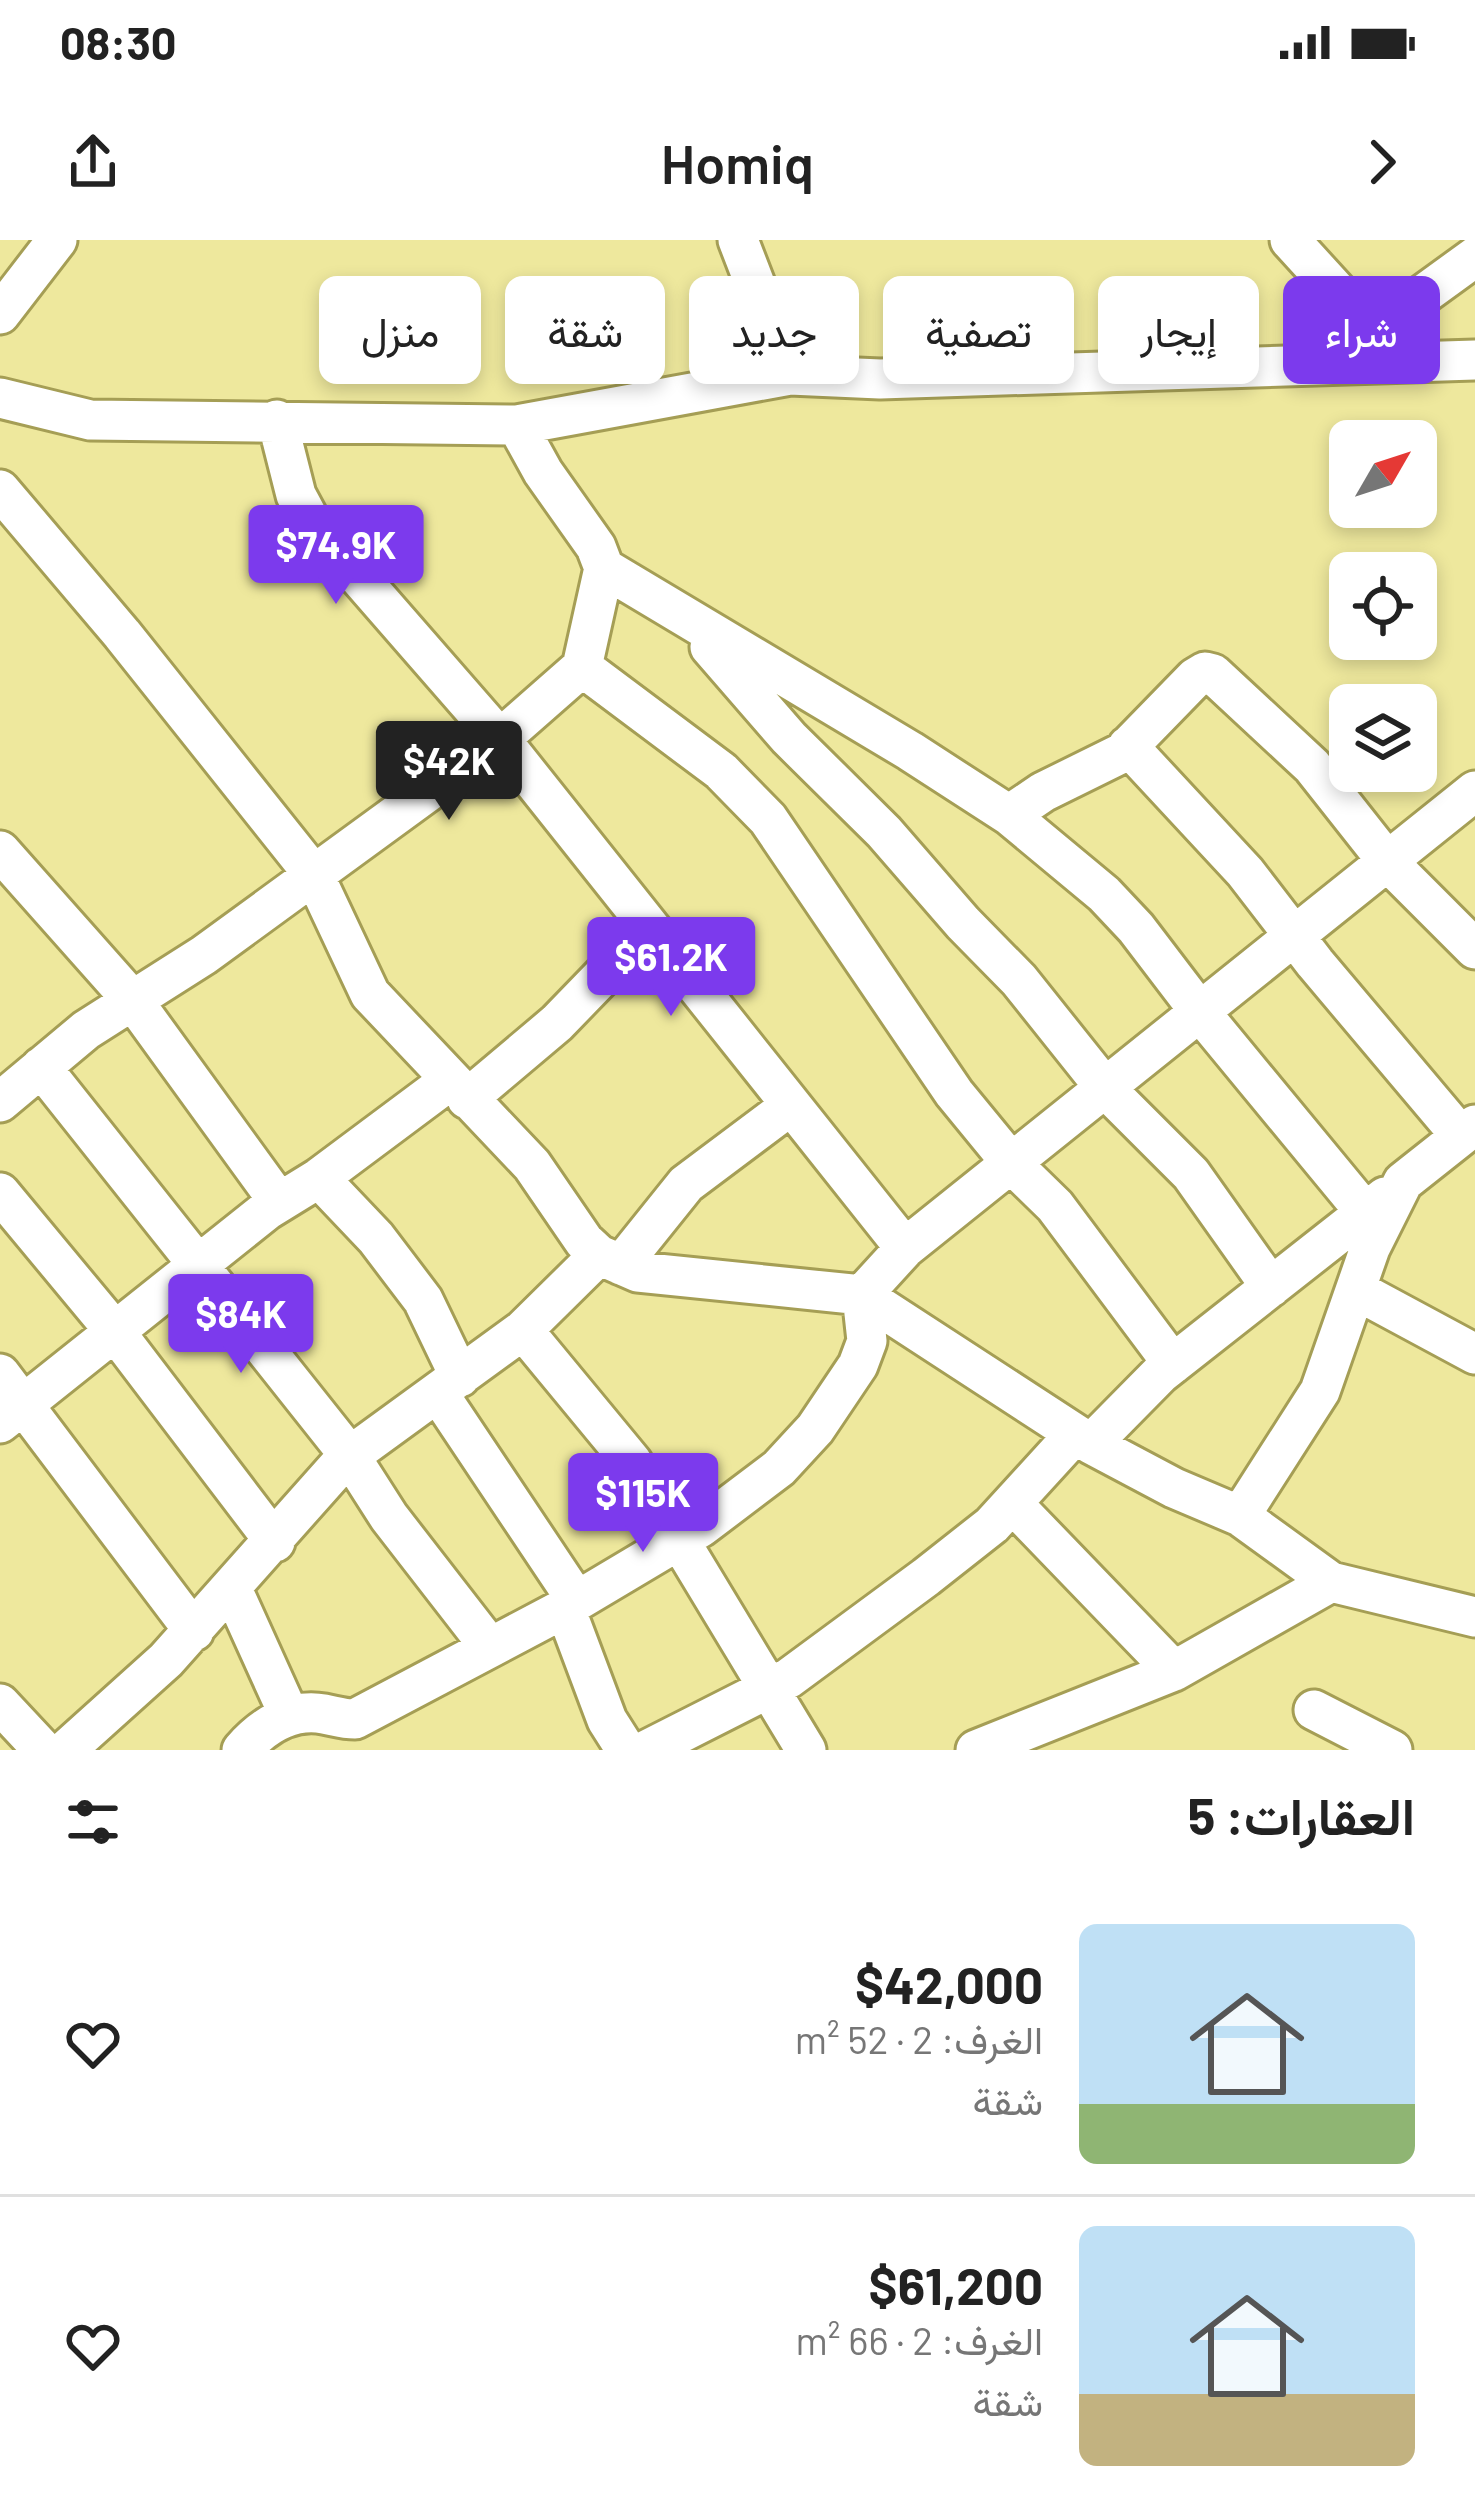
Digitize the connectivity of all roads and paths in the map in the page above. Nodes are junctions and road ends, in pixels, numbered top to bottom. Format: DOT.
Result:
graph roads {
  1 [pos="58,240"];
  2 [pos="738,240"];
  3 [pos="1306,248"];
  4 [pos="1475,257"];
  5 [pos="752,276"];
  6 [pos="1327,276"];
  7 [pos="1440,290"];
  8 [pos="0,314"];
  9 [pos="1283,353"];
  10 [pos="1440,355"];
  11 [pos="1475,360"];
  12 [pos="859,377"];
  13 [pos="741,384"];
  14 [pos="0,398"];
  15 [pos="277,420"];
  16 [pos="517,425"];
  17 [pos="4,503"];
  18 [pos="604,568"];
  19 [pos="686,618"];
  20 [pos="582,667"];
  21 [pos="500,739"];
  22 [pos="1128,746"];
  23 [pos="1475,791"];
  24 [pos="1009,815"];
  25 [pos="0,851"];
  26 [pos="1388,861"];
  27 [pos="314,875"];
  28 [pos="648,928"];
  29 [pos="1294,935"];
  30 [pos="1475,949"];
  31 [pos="134,1002"];
  32 [pos="1200,1012"];
  33 [pos="40,1067"];
  34 [pos="1106,1089"];
  35 [pos="458,1090"];
  36 [pos="0,1102"];
  37 [pos="790,1106"];
  38 [pos="1468,1130"];
  39 [pos="1013,1165"];
  40 [pos="319,1178"];
  41 [pos="1403,1183"];
  42 [pos="0,1193"];
  43 [pos="279,1202"];
  44 [pos="1366,1212"];
  45 [pos="905,1248"];
  46 [pos="610,1260"];
  47 [pos="201,1264"];
  48 [pos="1270,1287"];
  49 [pos="1358,1291"];
  50 [pos="862,1295"];
  51 [pos="113,1329"];
  52 [pos="523,1330"];
  53 [pos="1475,1354"];
  54 [pos="1173,1364"];
  55 [pos="449,1385"];
  56 [pos="8,1400"];
  57 [pos="1083,1439"];
  58 [pos="350,1456"];
  59 [pos="1012,1503"];
  60 [pos="1240,1516"];
  61 [pos="678,1541"];
  62 [pos="275,1542"];
  63 [pos="1331,1582"];
  64 [pos="232,1589"];
  65 [pos="571,1604"];
  66 [pos="1475,1617"];
  67 [pos="194,1630"];
  68 [pos="489,1646"];
  69 [pos="1174,1671"];
  70 [pos="770,1687"];
  71 [pos="0,1704"];
  72 [pos="1314,1710"];
  73 [pos="289,1715"];
  74 [pos="350,1735"];
  75 [pos="625,1748"];
  76 [pos="43,1750"];
  77 [pos="66,1750"];
  78 [pos="242,1750"];
  79 [pos="806,1750"];
  80 [pos="976,1750"];
  81 [pos="1392,1750"];
  1 -- 8 [label="street"];
  2 -- 5 [label="street"];
  3 -- 6 [label="street"];
  4 -- 7 [label="street"];
  9 -- 12 [label="street"];
  10 -- 11 [label="street"];
  13 -- 16 [label="street"];
  14 -- 15 [label="street"];
  15 -- 16 [label="street"];
  15 -- 21 [label="street"];
  16 -- 18 [label="street"];
  17 -- 27 [label="street"];
  18 -- 19 [label="street"];
  18 -- 20 [label="street"];
  19 -- 24 [label="street"];
  19 -- 34 [label="street"];
  20 -- 21 [label="street"];
  20 -- 39 [label="street"];
  21 -- 27 [label="street"];
  21 -- 28 [label="street"];
  22 -- 24 [label="street"];
  22 -- 26 [label="street"];
  22 -- 29 [label="street"];
  23 -- 26 [label="street"];
  24 -- 32 [label="street"];
  25 -- 31 [label="street"];
  26 -- 29 [label="street"];
  26 -- 30 [label="street"];
  27 -- 31 [label="street"];
  27 -- 35 [label="street"];
  28 -- 35 [label="street"];
  28 -- 37 [label="street"];
  29 -- 32 [label="street"];
  29 -- 38 [label="street"];
  31 -- 33 [label="street"];
  31 -- 43 [label="street"];
  32 -- 34 [label="street"];
  32 -- 44 [label="street"];
  33 -- 36 [label="street"];
  33 -- 47 [label="street"];
  34 -- 39 [label="street"];
  34 -- 48 [label="street"];
  35 -- 40 [label="street"];
  35 -- 46 [label="street"];
  37 -- 45 [label="street"];
  37 -- 46 [label="street"];
  38 -- 41 [label="street"];
  39 -- 45 [label="street"];
  39 -- 54 [label="street"];
  40 -- 43 [label="street"];
  40 -- 55 [label="street"];
  41 -- 44 [label="street"];
  41 -- 49 [label="street"];
  42 -- 51 [label="street"];
  43 -- 47 [label="street"];
  44 -- 48 [label="street"];
  45 -- 50 [label="street"];
  46 -- 50 [label="street"];
  46 -- 52 [label="street"];
  47 -- 51 [label="street"];
  47 -- 58 [label="street"];
  48 -- 54 [label="street"];
  49 -- 53 [label="street"];
  49 -- 60 [label="street"];
  50 -- 57 [label="street"];
  50 -- 61 [label="street"];
  51 -- 56 [label="street"];
  51 -- 62 [label="street"];
  52 -- 55 [label="street"];
  52 -- 61 [label="street"];
  54 -- 57 [label="street"];
  55 -- 58 [label="street"];
  55 -- 65 [label="street"];
  56 -- 67 [label="street"];
  57 -- 59 [label="street"];
  57 -- 60 [label="street"];
  58 -- 62 [label="street"];
  58 -- 68 [label="street"];
  59 -- 69 [label="street"];
  59 -- 70 [label="street"];
  60 -- 63 [label="street"];
  61 -- 65 [label="street"];
  61 -- 70 [label="street"];
  62 -- 64 [label="street"];
  63 -- 66 [label="street"];
  63 -- 69 [label="street"];
  64 -- 67 [label="street"];
  64 -- 73 [label="street"];
  65 -- 68 [label="street"];
  65 -- 75 [label="street"];
  67 -- 77 [label="street"];
  68 -- 74 [label="street"];
  69 -- 80 [label="street"];
  70 -- 75 [label="street"];
  70 -- 79 [label="street"];
  71 -- 76 [label="street"];
  72 -- 81 [label="street"];
  73 -- 74 [label="street"];
  73 -- 78 [label="street"];
}
